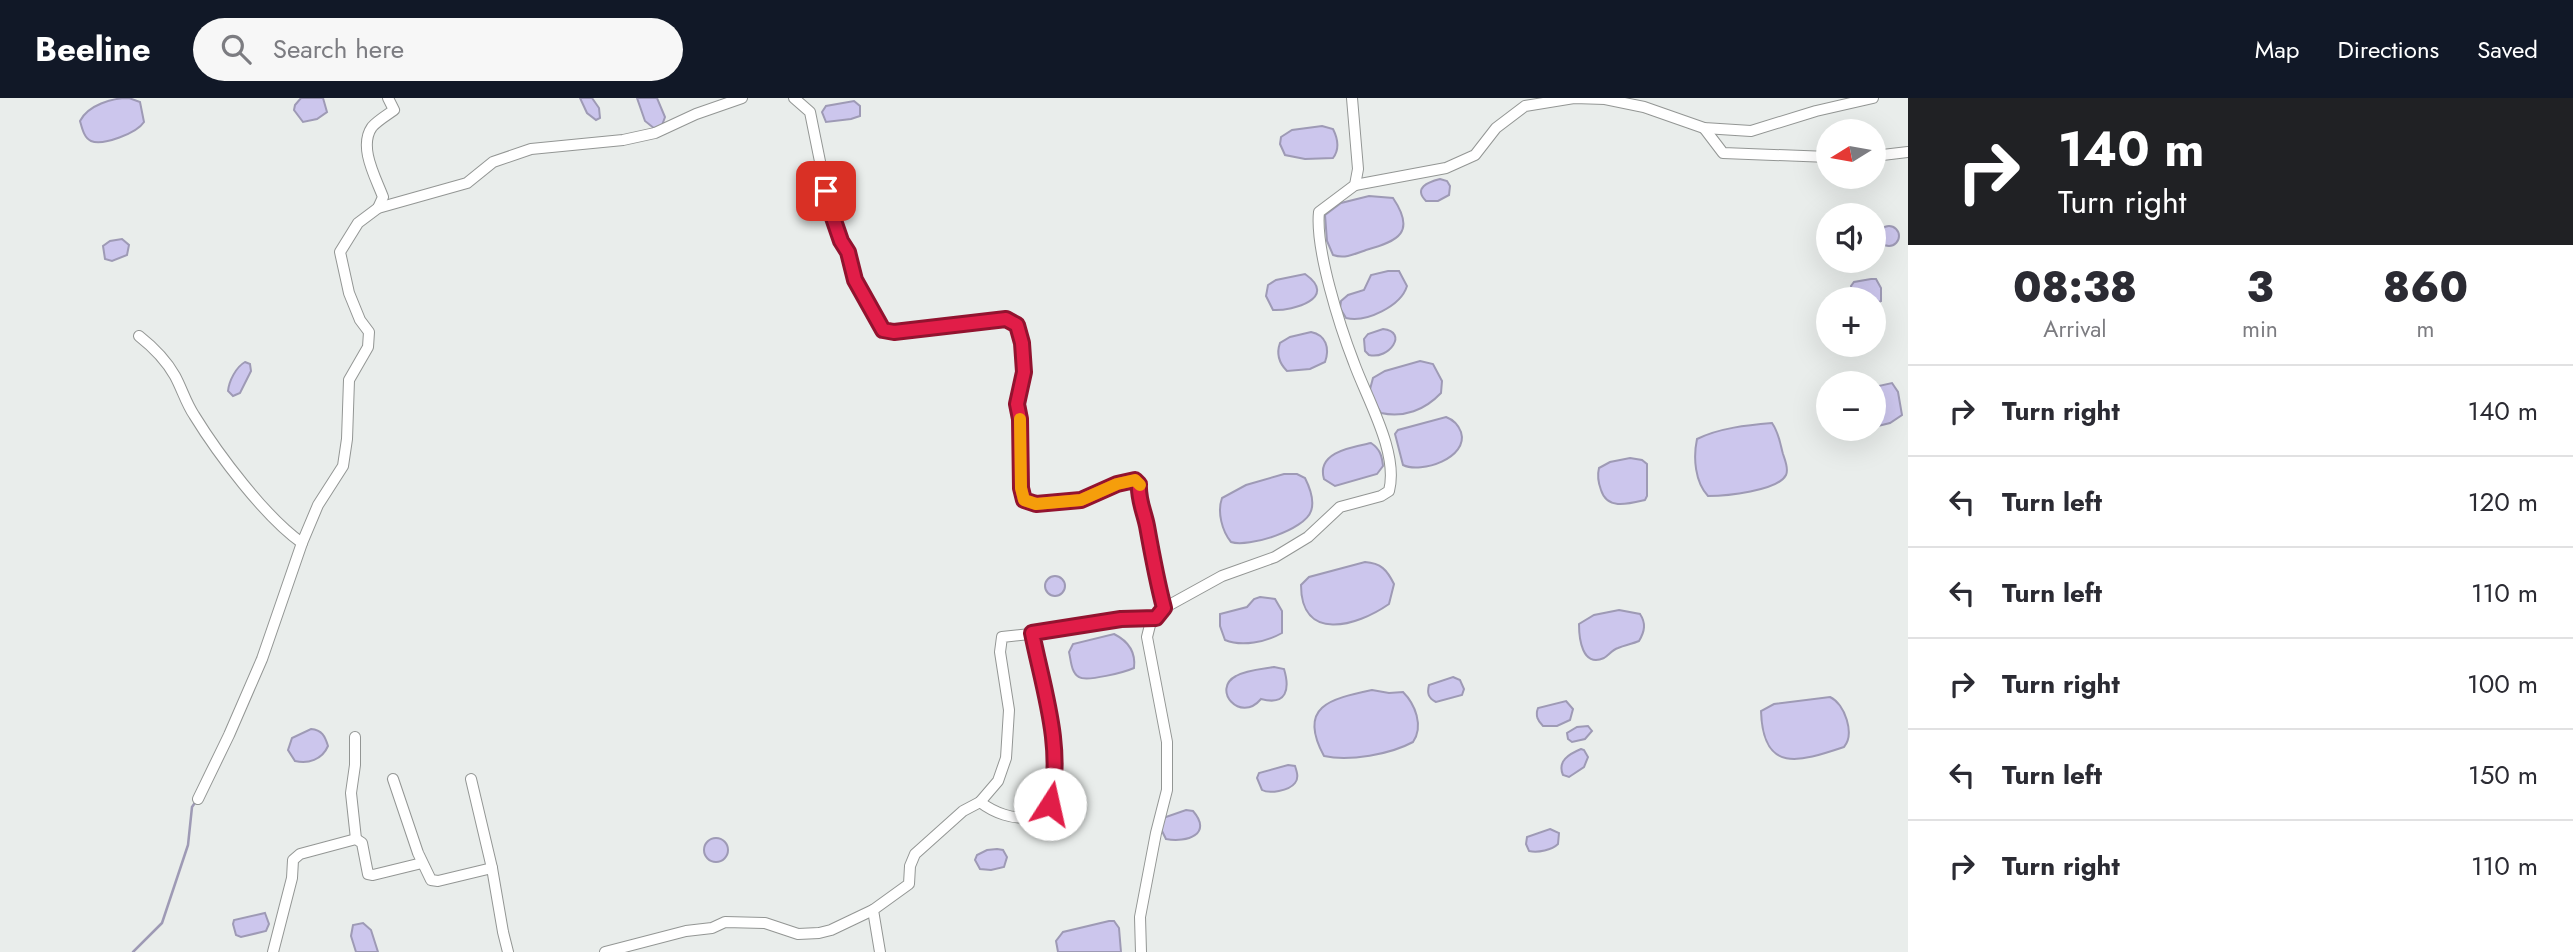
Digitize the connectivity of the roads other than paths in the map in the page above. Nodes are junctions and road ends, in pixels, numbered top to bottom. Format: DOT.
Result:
graph roads {
  1 [pos="388,98"];
  2 [pos="742,98"];
  3 [pos="794,98"];
  4 [pos="1352,98"];
  5 [pos="1873,98"];
  6 [pos="1704,128"];
  7 [pos="1908,152"];
  8 [pos="1886,155"];
  9 [pos="1816,157"];
  10 [pos="1355,185"];
  11 [pos="378,208"];
  12 [pos="139,336"];
  13 [pos="302,543"];
  14 [pos="1164,608"];
  15 [pos="1156,618"];
  16 [pos="1032,633"];
  17 [pos="355,737"];
  18 [pos="393,779"];
  19 [pos="471,779"];
  20 [pos="198,799"];
  21 [pos="980,802"];
  22 [pos="356,839"];
  23 [pos="422,863"];
  24 [pos="492,867"];
  25 [pos="873,910"];
  26 [pos="273,952"];
  27 [pos="509,952"];
  28 [pos="605,952"];
  29 [pos="880,952"];
  30 [pos="1141,952"];
  1 -- 11 [label="street"];
  2 -- 11 [label="street"];
  3 -- 14 [label="street"];
  4 -- 10 [label="street"];
  5 -- 6 [label="street"];
  6 -- 9 [label="street"];
  6 -- 10 [label="street"];
  7 -- 8 [label="street"];
  10 -- 14 [label="street"];
  11 -- 13 [label="street"];
  12 -- 13 [label="street"];
  13 -- 20 [label="street"];
  14 -- 15 [label="street"];
  15 -- 16 [label="street"];
  15 -- 30 [label="street"];
  16 -- 21 [label="street"];
  16 -- 21 [label="street"];
  17 -- 22 [label="street"];
  18 -- 23 [label="street"];
  19 -- 24 [label="street"];
  21 -- 25 [label="street"];
  22 -- 23 [label="street"];
  22 -- 26 [label="street"];
  23 -- 24 [label="street"];
  24 -- 27 [label="street"];
  25 -- 28 [label="street"];
  25 -- 29 [label="street"];
}
